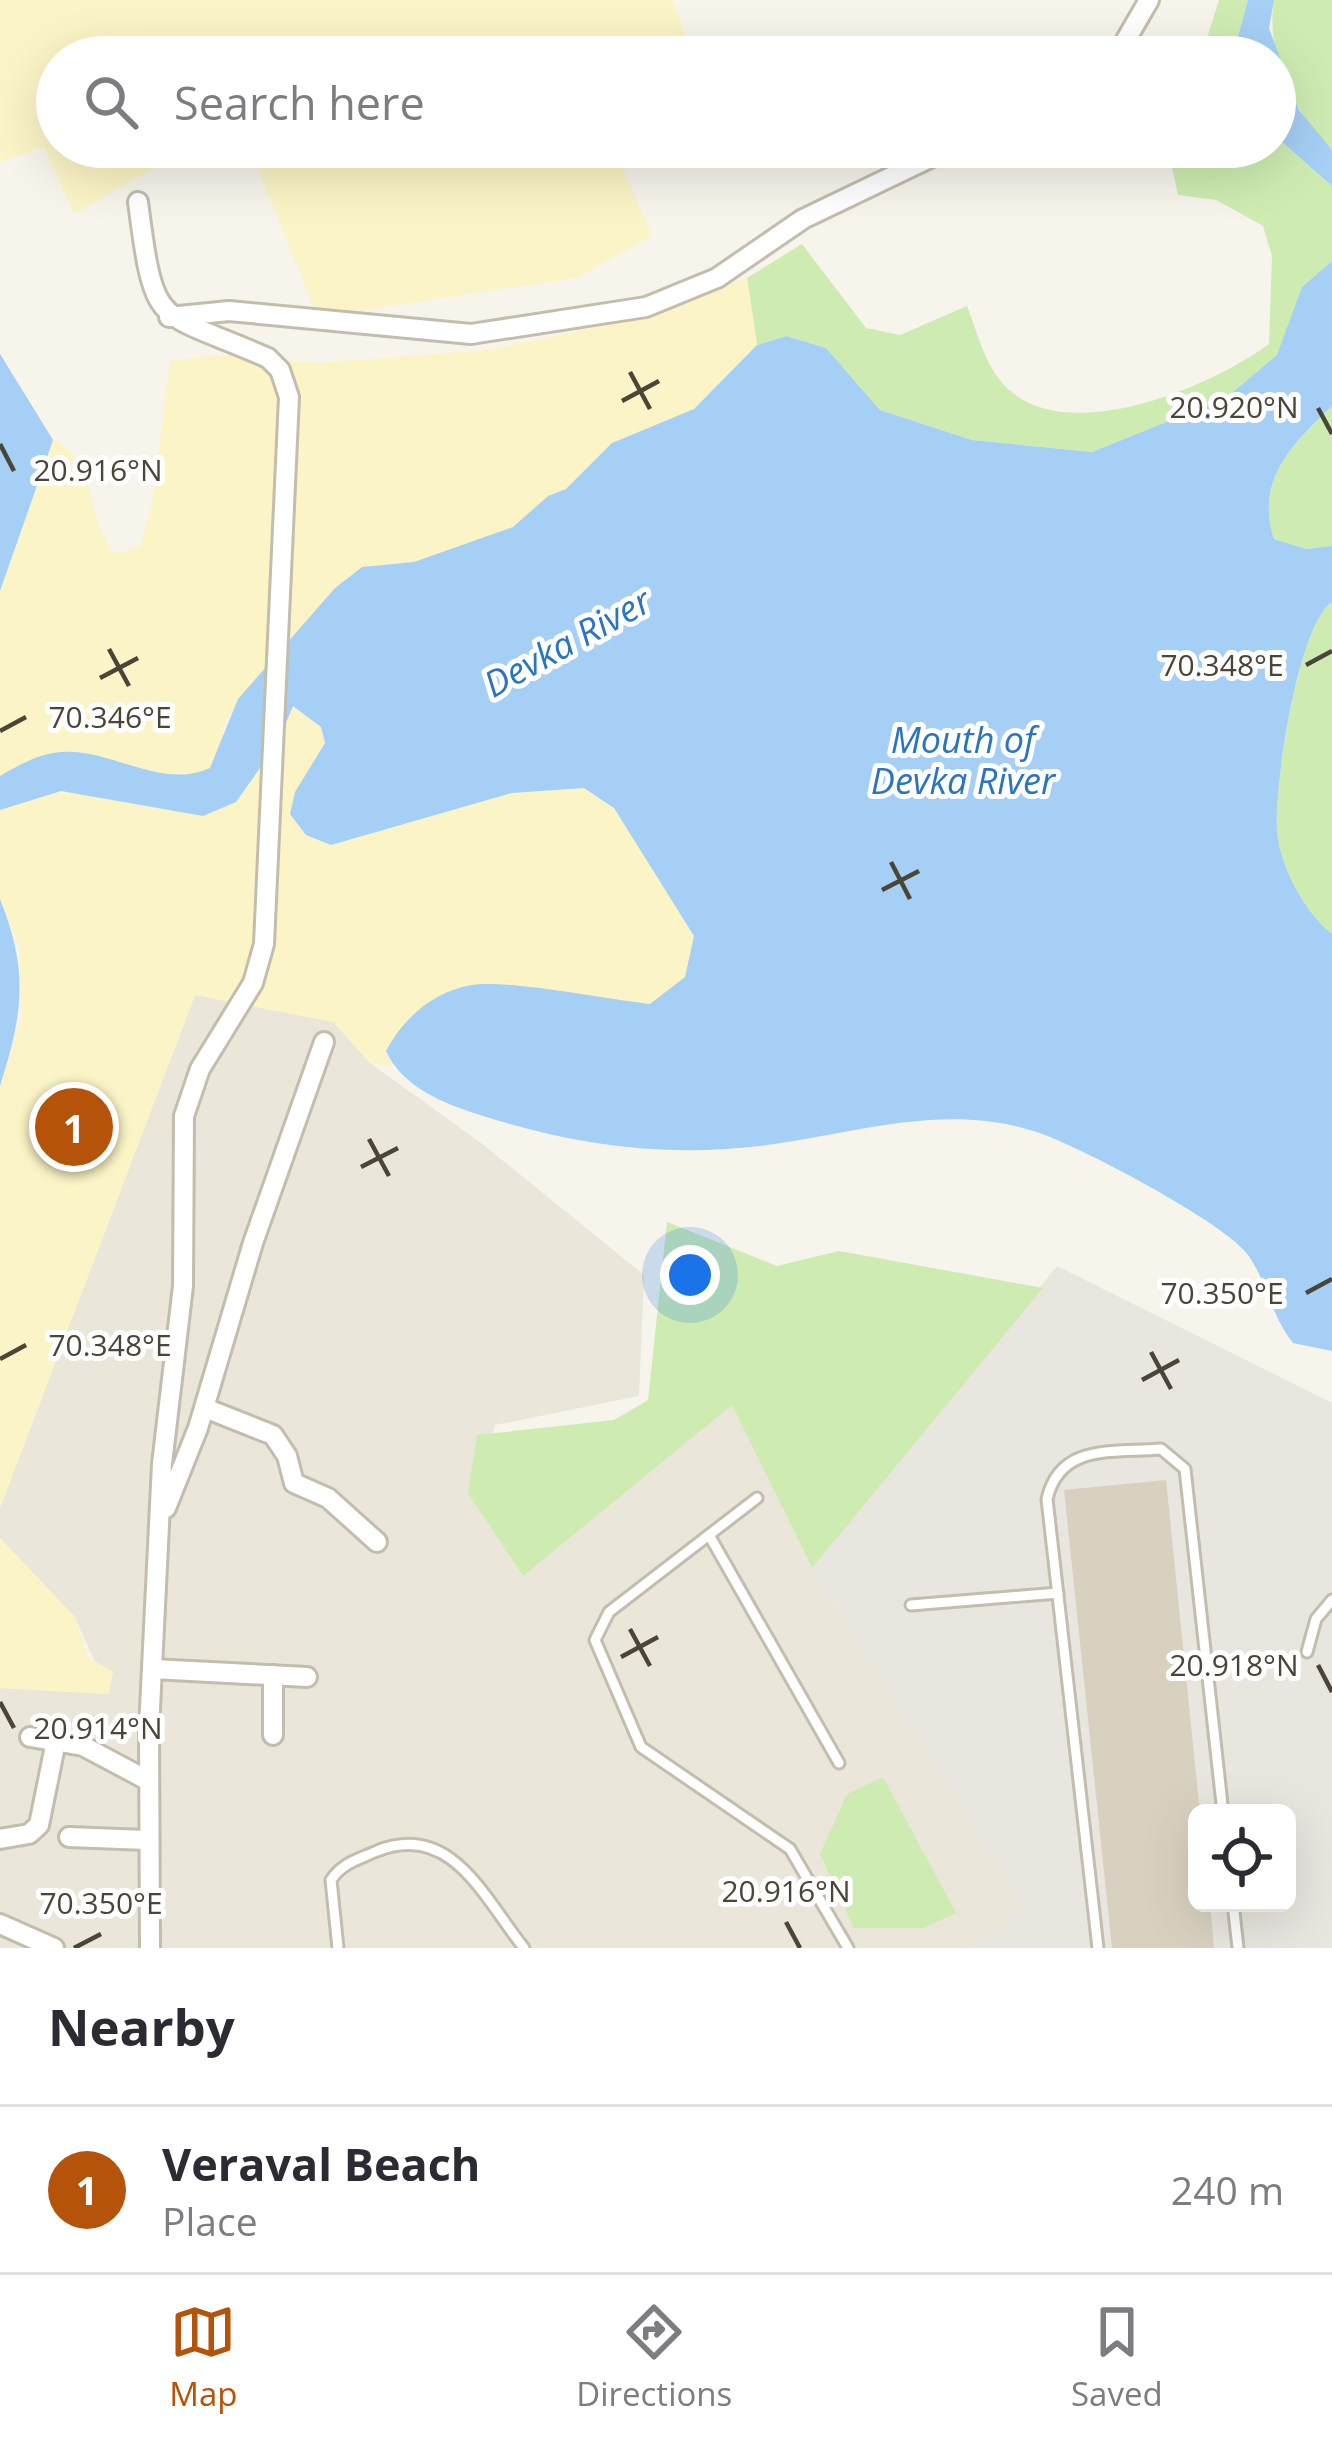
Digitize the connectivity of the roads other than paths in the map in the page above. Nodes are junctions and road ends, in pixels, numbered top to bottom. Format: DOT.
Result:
graph roads {
  1 [pos="1149,0"];
  2 [pos="1128,36"];
  3 [pos="909,168"];
  4 [pos="138,202"];
  5 [pos="177,322"];
  6 [pos="324,1042"];
  7 [pos="205,1408"];
  8 [pos="758,1498"];
  9 [pos="159,1523"];
  10 [pos="709,1535"];
  11 [pos="377,1542"];
  12 [pos="1058,1594"];
  13 [pos="1332,1600"];
  14 [pos="910,1605"];
  15 [pos="1306,1652"];
  16 [pos="152,1669"];
  17 [pos="273,1676"];
  18 [pos="307,1677"];
  19 [pos="273,1735"];
  20 [pos="30,1737"];
  21 [pos="56,1741"];
  22 [pos="839,1763"];
  23 [pos="147,1780"];
  24 [pos="1222,1804"];
  25 [pos="69,1837"];
  26 [pos="0,1839"];
  27 [pos="146,1840"];
  28 [pos="1234,1912"];
  29 [pos="0,1924"];
  30 [pos="51,1947"];
  31 [pos="150,1948"];
  32 [pos="338,1948"];
  33 [pos="524,1948"];
  34 [pos="848,1948"];
  35 [pos="1098,1948"];
  36 [pos="1238,1948"];
  1 -- 2 [label="street"];
  3 -- 5 [label="street"];
  4 -- 5 [label="street"];
  5 -- 9 [label="street"];
  6 -- 7 [label="street"];
  7 -- 9 [label="street"];
  7 -- 11 [label="street"];
  8 -- 10 [label="lane"];
  9 -- 16 [label="street"];
  10 -- 22 [label="lane"];
  10 -- 34 [label="lane"];
  12 -- 14 [label="lane"];
  12 -- 24 [label="lane"];
  12 -- 35 [label="lane"];
  13 -- 15 [label="lane"];
  16 -- 17 [label="street"];
  16 -- 23 [label="street"];
  17 -- 18 [label="street"];
  17 -- 19 [label="street"];
  20 -- 21 [label="street"];
  21 -- 23 [label="street"];
  21 -- 26 [label="street"];
  23 -- 27 [label="street"];
  25 -- 27 [label="street"];
  27 -- 31 [label="street"];
  28 -- 36 [label="lane"];
  29 -- 30 [label="street"];
  32 -- 33 [label="lane"];
}
